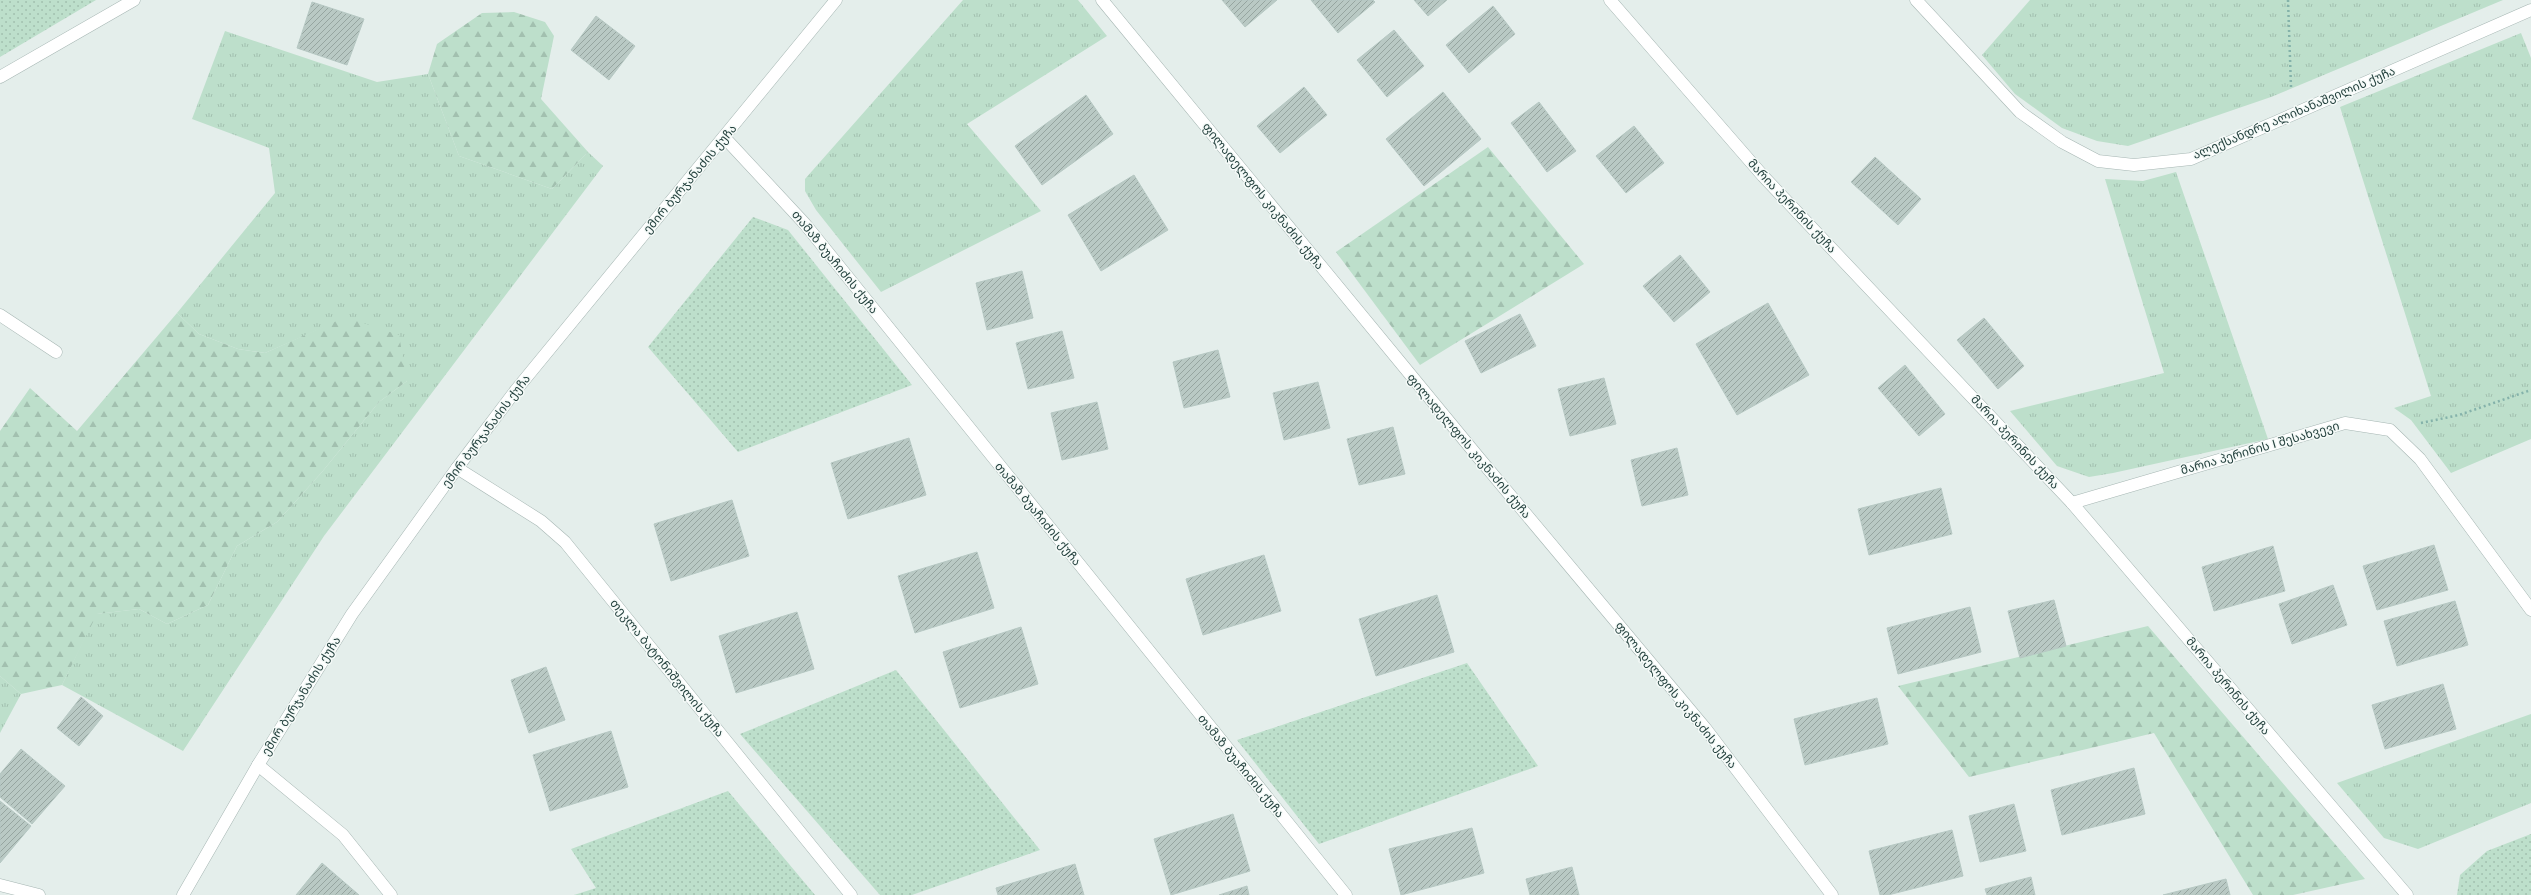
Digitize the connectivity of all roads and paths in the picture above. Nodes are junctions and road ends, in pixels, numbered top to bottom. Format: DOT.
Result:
graph roads {
  1 [pos="134,0"];
  2 [pos="836,0"];
  3 [pos="1102,0"];
  4 [pos="1610,0"];
  5 [pos="1916,0"];
  6 [pos="2288,0"];
  7 [pos="2531,10"];
  8 [pos="0,77"];
  9 [pos="2291,115"];
  10 [pos="724,138"];
  11 [pos="0,315"];
  12 [pos="56,352"];
  13 [pos="2531,390"];
  14 [pos="2390,430"];
  15 [pos="457,468"];
  16 [pos="2072,503"];
  17 [pos="2531,610"];
  18 [pos="258,765"];
  19 [pos="0,885"];
  20 [pos="39,895"];
  21 [pos="183,895"];
  22 [pos="391,895"];
  23 [pos="851,895"];
  24 [pos="1346,895"];
  25 [pos="1832,895"];
  26 [pos="2405,895"];
  1 -- 8 [label="street"];
  2 -- 10 [label="street, ემირ ბურჯანაძის ქუჩა"];
  3 -- 25 [label="street, ფილადელფოს კიკნაძის ქუჩა"];
  4 -- 16 [label="street, მარია პერინის ქუჩა"];
  5 -- 9 [label="street, ალექსანდრე ალიხანაშვილის ქუჩა"];
  6 -- 9 [label="path"];
  7 -- 9 [label="street, ალექსანდრე ალიხანაშვილის ქუჩა"];
  10 -- 15 [label="street, ემირ ბურჯანაძის ქუჩა"];
  10 -- 24 [label="street, თამაზ ბუაჩიძის ქუჩა"];
  11 -- 12 [label="street"];
  13 -- 14 [label="path"];
  14 -- 16 [label="street, მარია პერინის I შესახვევი"];
  14 -- 17 [label="street"];
  15 -- 18 [label="street, ემირ ბურჯანაძის ქუჩა"];
  15 -- 23 [label="street, თეკლა ბატონიშვილის ქუჩა"];
  16 -- 26 [label="street, მარია პერინის ქუჩა"];
  18 -- 21 [label="street, ემირ ბურჯანაძის ქუჩა"];
  18 -- 22 [label="street"];
  19 -- 20 [label="street"];
}
